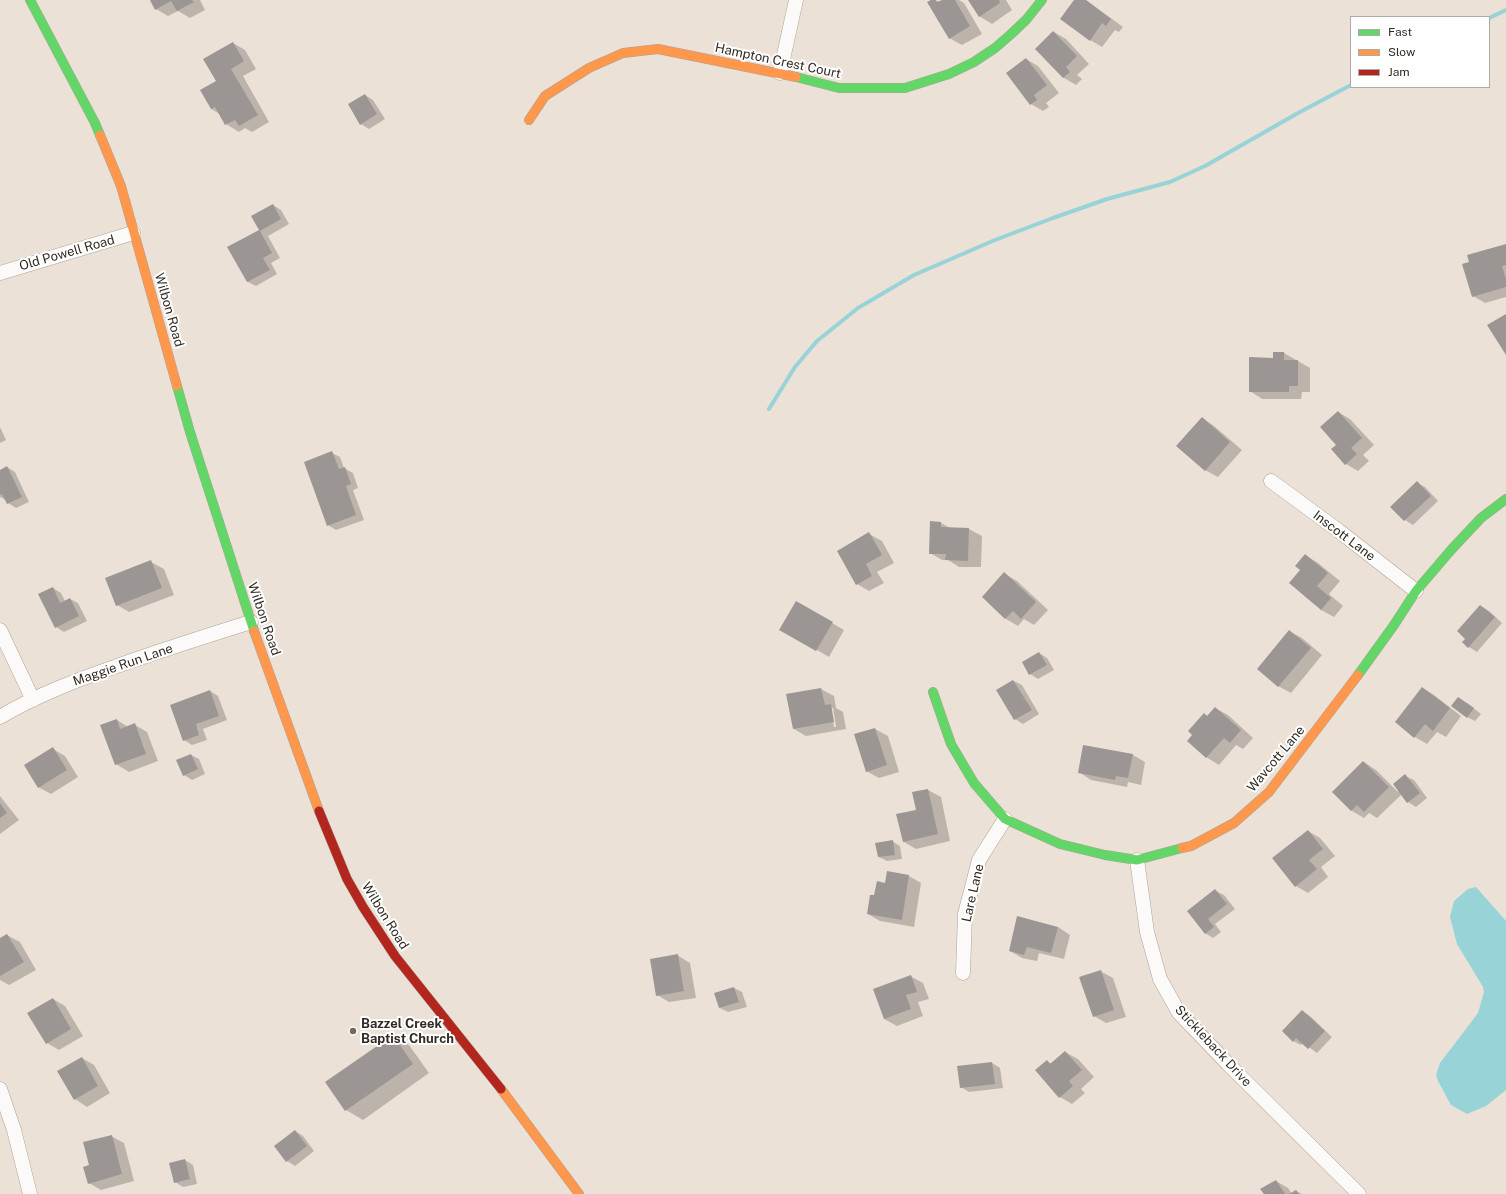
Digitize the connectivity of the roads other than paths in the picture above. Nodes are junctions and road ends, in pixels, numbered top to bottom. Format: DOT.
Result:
graph roads {
  1 [pos="30,0"];
  2 [pos="796,0"];
  3 [pos="1042,0"];
  4 [pos="780,73"];
  5 [pos="529,120"];
  6 [pos="133,233"];
  7 [pos="0,273"];
  8 [pos="1271,481"];
  9 [pos="1506,499"];
  10 [pos="1416,591"];
  11 [pos="251,622"];
  12 [pos="0,630"];
  13 [pos="933,692"];
  14 [pos="33,700"];
  15 [pos="0,717"];
  16 [pos="1005,819"];
  17 [pos="1137,860"];
  18 [pos="963,974"];
  19 [pos="0,1089"];
  20 [pos="30,1194"];
  21 [pos="579,1194"];
  22 [pos="1359,1194"];
  1 -- 6 [label="street, Wilbon Road"];
  2 -- 4 [label="street"];
  3 -- 4 [label="street, Hampton Crest Court"];
  4 -- 5 [label="street, Hampton Crest Court"];
  6 -- 7 [label="street, Old Powell Road"];
  6 -- 11 [label="street, Wilbon Road"];
  8 -- 10 [label="street, Inscott Lane"];
  9 -- 10 [label="street, Wavcott Lane"];
  10 -- 17 [label="street, Wavcott Lane"];
  11 -- 14 [label="street, Maggie Run Lane"];
  11 -- 21 [label="street, Wilbon Road"];
  12 -- 14 [label="street"];
  13 -- 16 [label="street, Wavcott Lane"];
  14 -- 15 [label="street, Maggie Run Lane"];
  16 -- 17 [label="street, Wavcott Lane"];
  16 -- 18 [label="street, Lare Lane"];
  17 -- 22 [label="street, Stickleback Drive"];
  19 -- 20 [label="street"];
}
